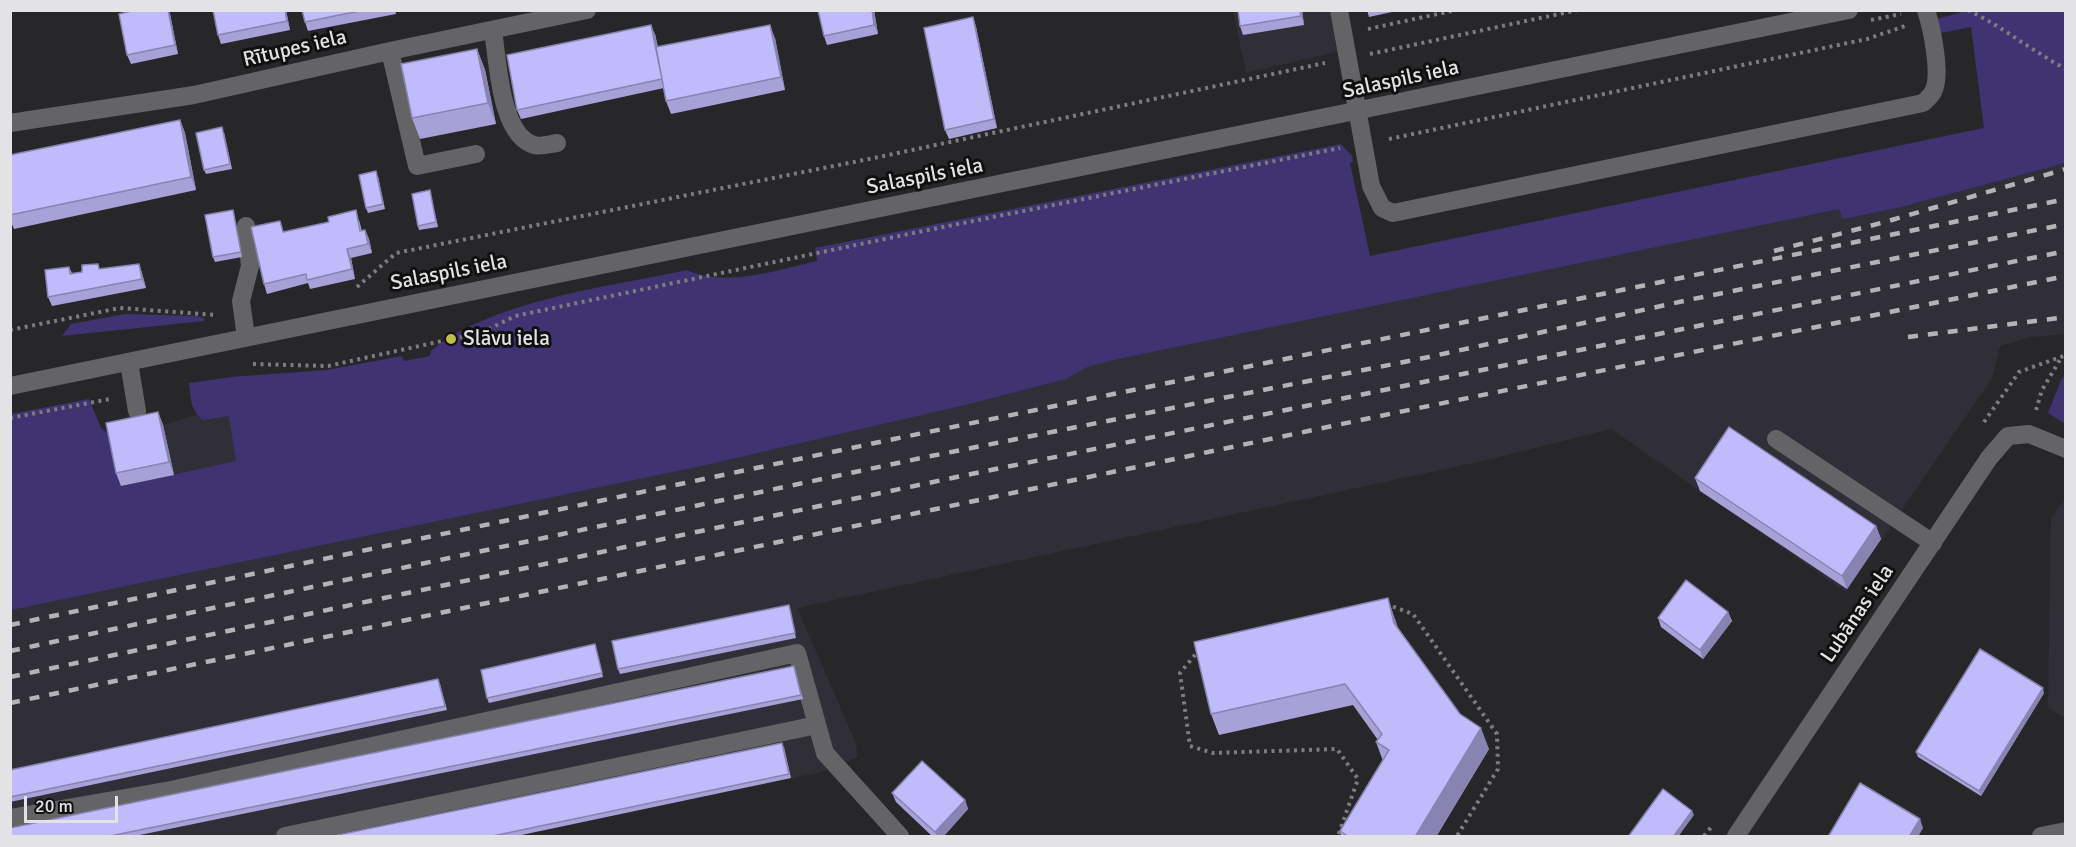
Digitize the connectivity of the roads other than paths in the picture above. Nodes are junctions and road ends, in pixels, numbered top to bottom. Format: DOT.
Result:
graph roads {
  1 [pos="587,10"];
  2 [pos="1339,10"];
  3 [pos="1848,10"];
  4 [pos="1927,14"];
  5 [pos="493,31"];
  6 [pos="390,51"];
  7 [pos="1359,112"];
  8 [pos="10,123"];
  9 [pos="557,143"];
  10 [pos="476,154"];
  11 [pos="246,226"];
  12 [pos="246,338"];
  13 [pos="129,362"];
  14 [pos="10,386"];
  15 [pos="135,402"];
  16 [pos="1776,439"];
  17 [pos="2066,449"];
  18 [pos="1933,543"];
  19 [pos="818,725"];
  20 [pos="10,818"];
  21 [pos="2065,833"];
  22 [pos="893,834"];
  23 [pos="285,837"];
  24 [pos="1736,837"];
  25 [pos="2041,837"];
  1 -- 5 [label="street, Rītupes iela"];
  2 -- 7 [label="street"];
  3 -- 7 [label="street, Salaspils iela"];
  4 -- 7 [label="street"];
  5 -- 6 [label="street, Rītupes iela"];
  5 -- 9 [label="street"];
  6 -- 8 [label="street, Rītupes iela"];
  6 -- 10 [label="street"];
  7 -- 12 [label="street, Salaspils iela"];
  11 -- 12 [label="street"];
  12 -- 13 [label="street, Salaspils iela"];
  13 -- 14 [label="street, Salaspils iela"];
  13 -- 15 [label="street"];
  16 -- 18 [label="street"];
  17 -- 18 [label="street, Lubānas iela"];
  18 -- 24 [label="street, Lubānas iela"];
  19 -- 20 [label="street"];
  19 -- 22 [label="street"];
  19 -- 23 [label="street"];
  21 -- 25 [label="street"];
}
